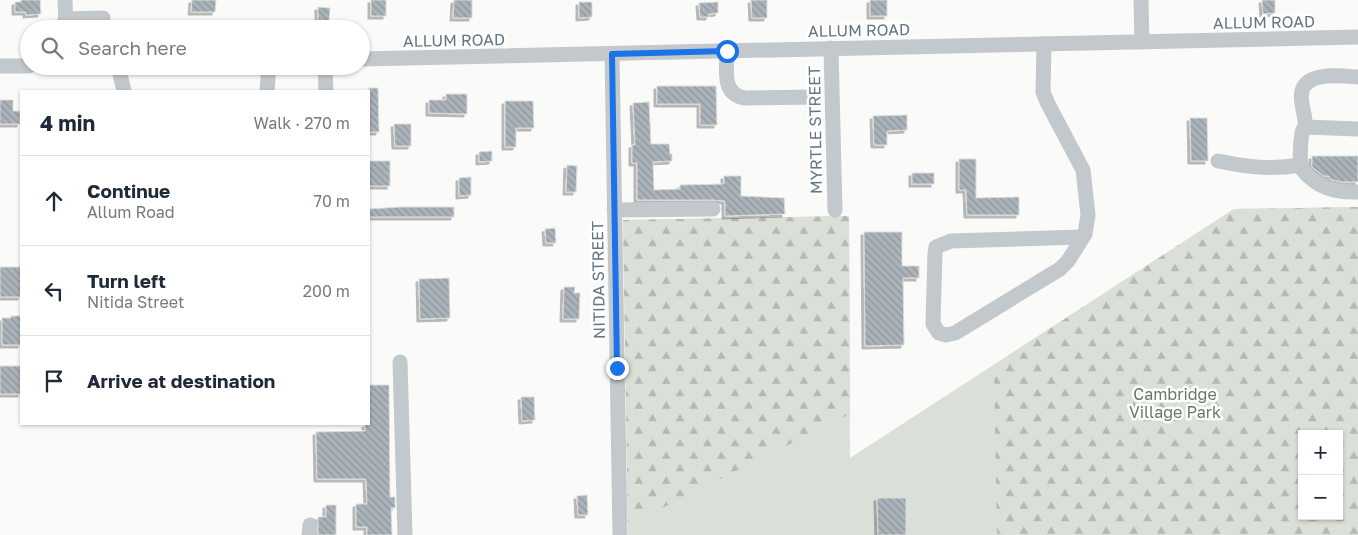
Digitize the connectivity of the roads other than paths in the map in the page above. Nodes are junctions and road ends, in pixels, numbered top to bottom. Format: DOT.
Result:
graph roads {
  1 [pos="64,0"];
  2 [pos="1141,0"];
  3 [pos="103,18"];
  4 [pos="66,20"];
  5 [pos="91,20"];
  6 [pos="1358,37"];
  7 [pos="1142,42"];
  8 [pos="1044,44"];
  9 [pos="831,48"];
  10 [pos="727,51"];
  11 [pos="612,54"];
  12 [pos="370,59"];
  13 [pos="0,66"];
  14 [pos="20,66"];
  15 [pos="120,75"];
  16 [pos="268,75"];
  17 [pos="325,75"];
  18 [pos="1358,77"];
  19 [pos="124,90"];
  20 [pos="267,90"];
  21 [pos="326,90"];
  22 [pos="815,97"];
  23 [pos="1305,127"];
  24 [pos="1358,129"];
  25 [pos="1218,161"];
  26 [pos="1301,165"];
  27 [pos="1358,192"];
  28 [pos="713,209"];
  29 [pos="614,210"];
  30 [pos="835,210"];
  31 [pos="1083,237"];
  32 [pos="400,362"];
  33 [pos="405,535"];
  34 [pos="620,535"];
  1 -- 4 [label="street"];
  2 -- 7 [label="street"];
  3 -- 5 [label="street"];
  6 -- 7 [label="street, ALLUM ROAD"];
  7 -- 8 [label="street, ALLUM ROAD"];
  8 -- 9 [label="street, ALLUM ROAD"];
  8 -- 31 [label="street"];
  9 -- 10 [label="street, ALLUM ROAD"];
  9 -- 30 [label="street, MYRTLE STREET"];
  10 -- 11 [label="street, ALLUM ROAD"];
  10 -- 22 [label="street"];
  11 -- 12 [label="street, ALLUM ROAD"];
  11 -- 29 [label="street, NITIDA STREET"];
  13 -- 14 [label="street"];
  15 -- 19 [label="street"];
  16 -- 20 [label="street"];
  17 -- 21 [label="street"];
  18 -- 23 [label="street"];
  23 -- 24 [label="street"];
  23 -- 26 [label="street"];
  25 -- 26 [label="street"];
  26 -- 27 [label="street"];
  28 -- 29 [label="street"];
  29 -- 34 [label="street, NITIDA STREET"];
  31 -- 31 [label="street"];
  32 -- 33 [label="street"];
}
